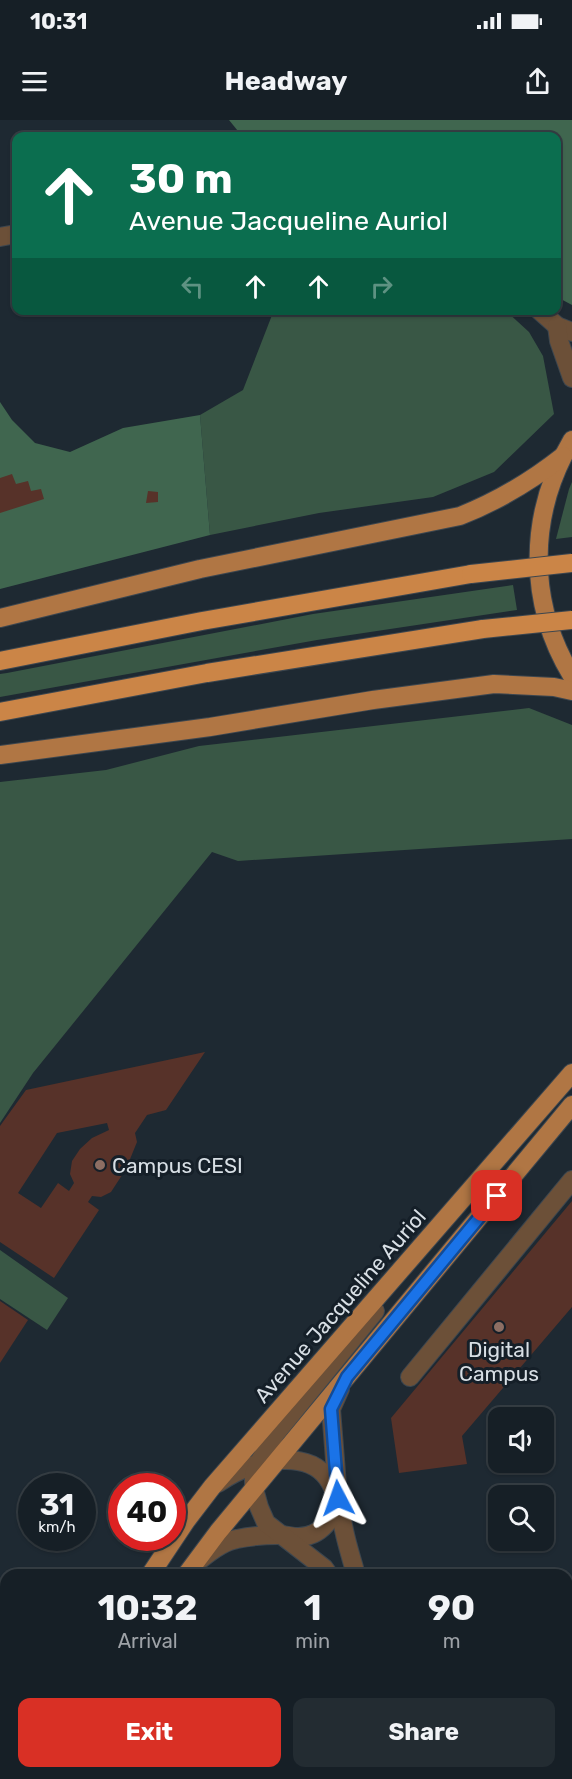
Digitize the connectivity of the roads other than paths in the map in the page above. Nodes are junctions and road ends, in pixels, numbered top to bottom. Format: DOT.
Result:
graph roads {
  1 [pos="546,315"];
  2 [pos="564,329"];
  3 [pos="572,378"];
  4 [pos="572,440"];
  5 [pos="562,456"];
  6 [pos="572,563"];
  7 [pos="0,618"];
  8 [pos="572,620"];
  9 [pos="0,661"];
  10 [pos="572,676"];
  11 [pos="572,691"];
  12 [pos="0,712"];
  13 [pos="0,755"];
  14 [pos="572,1073"];
  15 [pos="572,1105"];
  16 [pos="572,1180"];
  17 [pos="388,1286"];
  18 [pos="347,1377"];
  19 [pos="410,1377"];
  20 [pos="278,1460"];
  21 [pos="252,1465"];
  22 [pos="212,1487"];
  23 [pos="254,1489"];
  24 [pos="338,1498"];
  25 [pos="281,1535"];
  26 [pos="192,1568"];
  27 [pos="154,1569"];
  28 [pos="325,1569"];
  29 [pos="354,1569"];
  1 -- 2 [label="street"];
  2 -- 3 [label="street"];
  4 -- 5 [label="main road"];
  5 -- 7 [label="main road"];
  5 -- 10 [label="main road"];
  6 -- 9 [label="highway, bridge"];
  8 -- 12 [label="highway, bridge"];
  11 -- 13 [label="main road"];
  14 -- 17 [label="main road, Avenue Jacqueline Auriol"];
  15 -- 18 [label="main road"];
  16 -- 19 [label="street"];
  17 -- 21 [label="street"];
  17 -- 22 [label="main road, Avenue Jacqueline Auriol"];
  18 -- 20 [label="main road"];
  18 -- 24 [label="street"];
  20 -- 21 [label="street"];
  20 -- 23 [label="main road"];
  20 -- 24 [label="street"];
  21 -- 22 [label="street"];
  21 -- 23 [label="street"];
  22 -- 27 [label="main road, Avenue Jacqueline Auriol"];
  23 -- 25 [label="street"];
  23 -- 26 [label="main road"];
  24 -- 25 [label="street"];
  24 -- 29 [label="street"];
  25 -- 26 [label="street"];
  25 -- 28 [label="street"];
}
